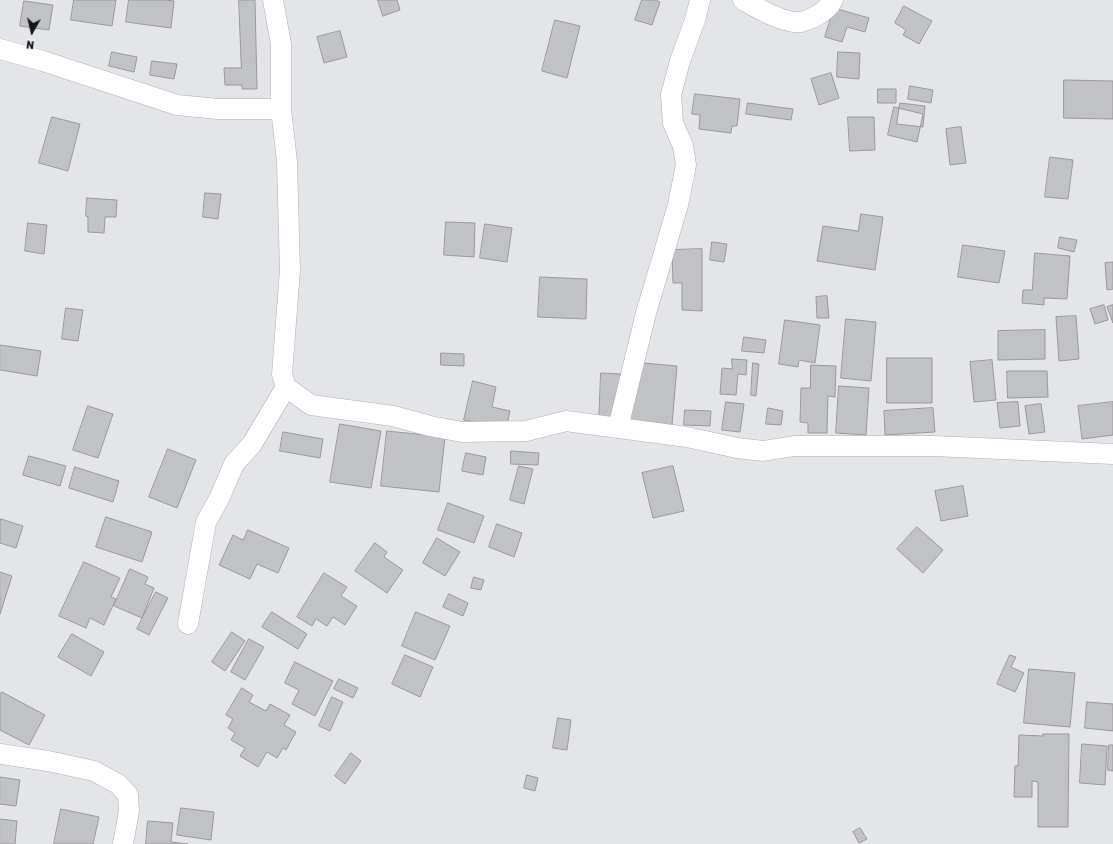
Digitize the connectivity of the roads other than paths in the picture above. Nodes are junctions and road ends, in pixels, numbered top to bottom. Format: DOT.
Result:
graph roads {
  1 [pos="273,0"];
  2 [pos="700,0"];
  3 [pos="743,0"];
  4 [pos="834,0"];
  5 [pos="0,49"];
  6 [pos="281,109"];
  7 [pos="286,387"];
  8 [pos="618,428"];
  9 [pos="1113,454"];
  10 [pos="188,624"];
  11 [pos="0,754"];
  12 [pos="122,844"];
  1 -- 6 [label="street"];
  2 -- 8 [label="street"];
  3 -- 4 [label="street"];
  5 -- 6 [label="street"];
  6 -- 7 [label="street"];
  7 -- 8 [label="street"];
  7 -- 10 [label="street"];
  8 -- 9 [label="street"];
  11 -- 12 [label="street"];
}
